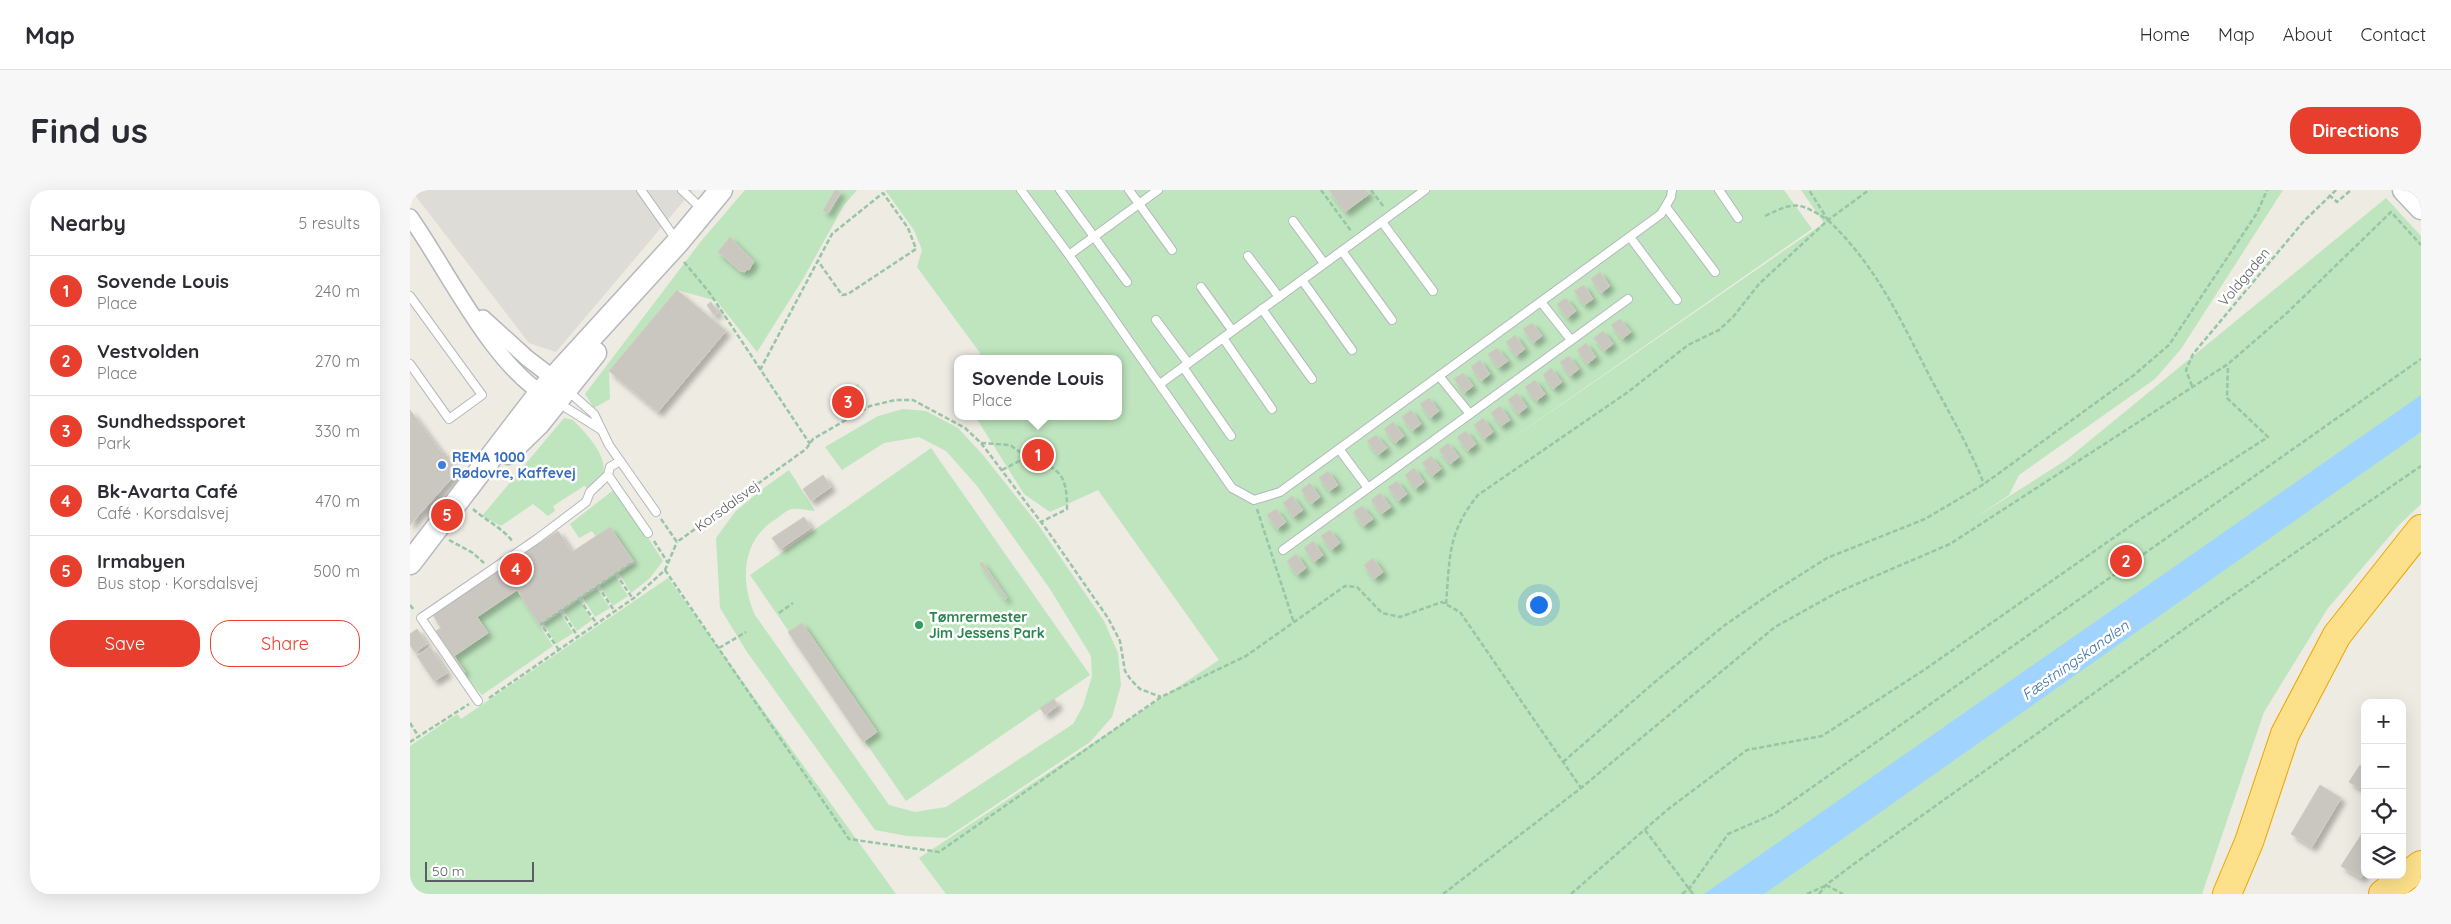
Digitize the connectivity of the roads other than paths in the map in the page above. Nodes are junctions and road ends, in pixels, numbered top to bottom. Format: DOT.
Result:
graph roads {
  1 [pos="640,190"];
  2 [pos="682,190"];
  3 [pos="721,190"];
  4 [pos="1021,190"];
  5 [pos="1060,190"];
  6 [pos="1129,190"];
  7 [pos="1158,190"];
  8 [pos="1425,190"];
  9 [pos="1672,190"];
  10 [pos="1719,190"];
  11 [pos="2404,190"];
  12 [pos="1139,204"];
  13 [pos="1666,207"];
  14 [pos="2421,208"];
  15 [pos="703,211"];
  16 [pos="1738,218"];
  17 [pos="1293,221"];
  18 [pos="1382,222"];
  19 [pos="412,223"];
  20 [pos="1094,237"];
  21 [pos="1630,237"];
  22 [pos="675,246"];
  23 [pos="1172,250"];
  24 [pos="1342,251"];
  25 [pos="1069,255"];
  26 [pos="1248,256"];
  27 [pos="1324,263"];
  28 [pos="1715,272"];
  29 [pos="1302,280"];
  30 [pos="1128,282"];
  31 [pos="1201,287"];
  32 [pos="1433,291"];
  33 [pos="410,296"];
  34 [pos="1278,297"];
  35 [pos="1628,299"];
  36 [pos="1676,300"];
  37 [pos="1541,302"];
  38 [pos="467,304"];
  39 [pos="1262,309"];
  40 [pos="1156,320"];
  41 [pos="1392,320"];
  42 [pos="1232,330"];
  43 [pos="1223,338"];
  44 [pos="1571,340"];
  45 [pos="1352,350"];
  46 [pos="410,364"];
  47 [pos="1186,365"];
  48 [pos="1439,376"];
  49 [pos="1312,379"];
  50 [pos="1160,384"];
  51 [pos="554,390"];
  52 [pos="1272,409"];
  53 [pos="1470,414"];
  54 [pos="600,429"];
  55 [pos="1231,436"];
  56 [pos="1339,449"];
  57 [pos="620,461"];
  58 [pos="608,476"];
  59 [pos="1368,488"];
  60 [pos="656,512"];
  61 [pos="2421,529"];
  62 [pos="648,532"];
  63 [pos="1283,550"];
  64 [pos="410,563"];
  65 [pos="478,701"];
  66 [pos="2421,865"];
  67 [pos="2227,894"];
  68 [pos="2383,894"];
  1 -- 22 [label="lane"];
  2 -- 15 [label="lane"];
  3 -- 15 [label="street"];
  4 -- 25 [label="lane"];
  5 -- 20 [label="lane"];
  6 -- 12 [label="lane"];
  7 -- 12 [label="lane"];
  8 -- 18 [label="lane"];
  9 -- 13 [label="lane"];
  10 -- 16 [label="lane"];
  11 -- 14 [label="street"];
  12 -- 20 [label="lane"];
  12 -- 23 [label="lane"];
  13 -- 21 [label="lane"];
  13 -- 28 [label="lane"];
  15 -- 22 [label="street"];
  17 -- 27 [label="lane"];
  18 -- 24 [label="lane"];
  18 -- 32 [label="lane"];
  19 -- 38 [label="street"];
  20 -- 25 [label="lane"];
  20 -- 30 [label="lane"];
  21 -- 36 [label="lane"];
  21 -- 37 [label="lane"];
  22 -- 51 [label="street"];
  24 -- 27 [label="lane"];
  24 -- 41 [label="lane"];
  25 -- 50 [label="lane"];
  26 -- 34 [label="lane"];
  27 -- 29 [label="lane"];
  29 -- 34 [label="lane"];
  29 -- 45 [label="lane"];
  31 -- 42 [label="lane"];
  33 -- 46 [label="lane"];
  34 -- 39 [label="lane"];
  35 -- 44 [label="lane"];
  37 -- 44 [label="lane"];
  37 -- 48 [label="lane"];
  38 -- 51 [label="street"];
  38 -- 51 [label="street"];
  39 -- 42 [label="lane"];
  39 -- 49 [label="lane"];
  40 -- 47 [label="lane"];
  42 -- 43 [label="lane"];
  43 -- 47 [label="lane"];
  43 -- 52 [label="lane"];
  44 -- 53 [label="lane"];
  47 -- 50 [label="lane"];
  47 -- 55 [label="lane"];
  48 -- 53 [label="lane"];
  48 -- 56 [label="lane"];
  50 -- 56 [label="lane"];
  51 -- 54 [label="lane"];
  51 -- 54 [label="lane"];
  51 -- 64 [label="street"];
  53 -- 59 [label="lane"];
  54 -- 57 [label="lane"];
  56 -- 59 [label="lane"];
  57 -- 58 [label="lane"];
  57 -- 60 [label="lane"];
  58 -- 62 [label="lane"];
  58 -- 65 [label="lane"];
  59 -- 63 [label="lane"];
  61 -- 67 [label="highway"];
  66 -- 68 [label="highway"];
}
